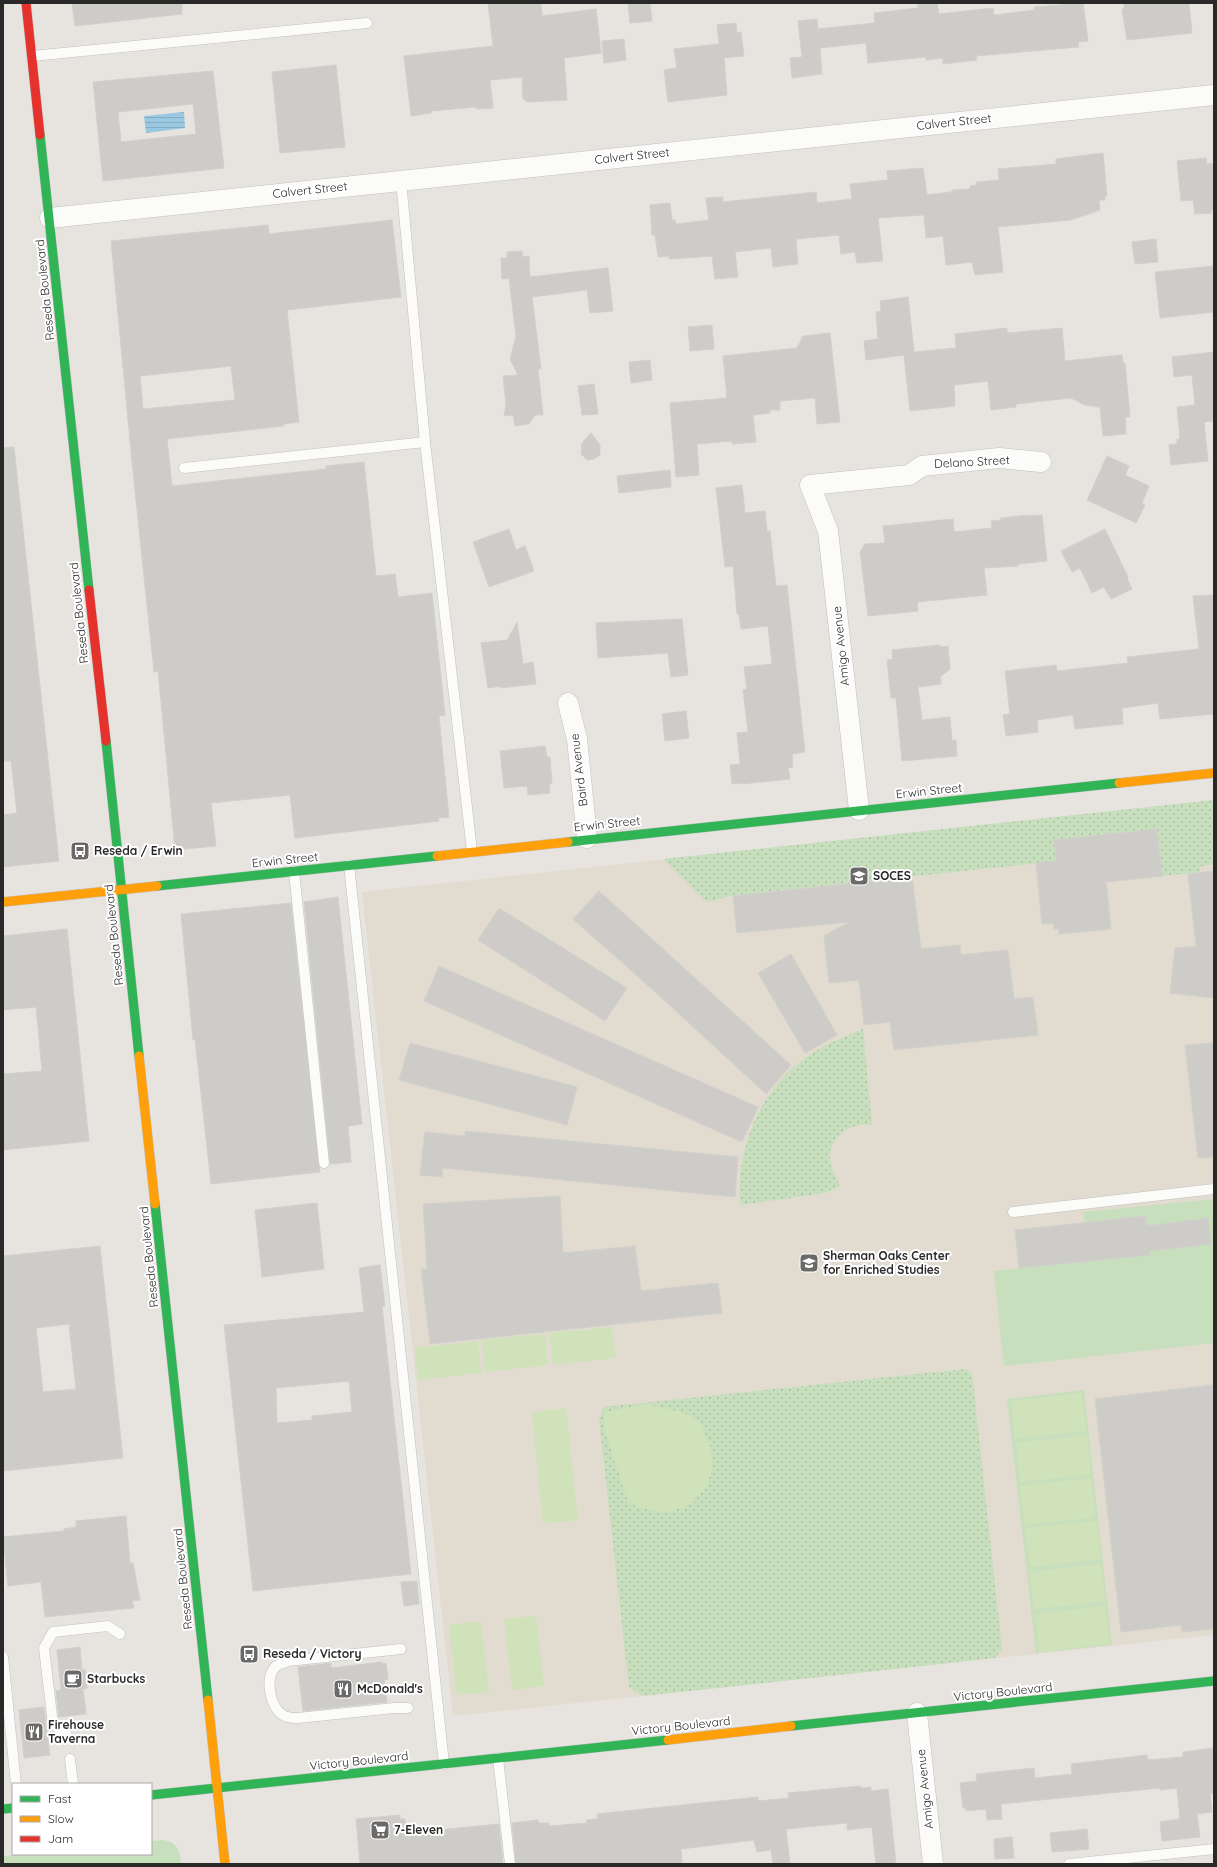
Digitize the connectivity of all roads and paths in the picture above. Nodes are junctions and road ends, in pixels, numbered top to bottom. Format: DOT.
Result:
graph roads {
  1 [pos="26,3"];
  2 [pos="367,23"];
  3 [pos="32,56"];
  4 [pos="1214,95"];
  5 [pos="401,180"];
  6 [pos="50,218"];
  7 [pos="425,442"];
  8 [pos="1041,462"];
  9 [pos="184,468"];
  10 [pos="810,485"];
  11 [pos="568,703"];
  12 [pos="1214,773"];
  13 [pos="859,810"];
  14 [pos="587,838"];
  15 [pos="472,851"];
  16 [pos="349,865"];
  17 [pos="294,871"];
  18 [pos="122,889"];
  19 [pos="3,902"];
  20 [pos="324,1163"];
  21 [pos="1214,1190"];
  22 [pos="1013,1212"];
  23 [pos="120,1634"];
  24 [pos="401,1649"];
  25 [pos="3,1657"];
  26 [pos="1214,1681"];
  27 [pos="408,1708"];
  28 [pos="917,1714"];
  29 [pos="67,1735"];
  30 [pos="498,1758"];
  31 [pos="70,1759"];
  32 [pos="444,1764"];
  33 [pos="16,1783"];
  34 [pos="73,1783"];
  35 [pos="217,1788"];
  36 [pos="152,1795"];
  37 [pos="1214,1849"];
  38 [pos="225,1864"];
  39 [pos="510,1864"];
  40 [pos="933,1864"];
  41 [pos="1069,1864"];
  1 -- 3 [label="main road, Reseda Boulevard"];
  2 -- 3 [label="lane"];
  3 -- 6 [label="main road, Reseda Boulevard"];
  4 -- 5 [label="street, Calvert Street"];
  5 -- 6 [label="street, Calvert Street"];
  5 -- 7 [label="lane"];
  6 -- 18 [label="main road, Reseda Boulevard"];
  7 -- 9 [label="lane"];
  7 -- 15 [label="lane"];
  8 -- 10 [label="street, Delano Street"];
  10 -- 13 [label="street, Amigo Avenue"];
  11 -- 14 [label="street, Baird Avenue"];
  12 -- 13 [label="main road, Erwin Street"];
  13 -- 14 [label="main road, Erwin Street"];
  14 -- 15 [label="main road, Erwin Street"];
  15 -- 16 [label="main road, Erwin Street"];
  16 -- 17 [label="main road, Erwin Street"];
  16 -- 32 [label="lane"];
  17 -- 18 [label="main road, Erwin Street"];
  17 -- 20 [label="lane"];
  18 -- 19 [label="main road, Erwin Street"];
  18 -- 35 [label="main road, Reseda Boulevard"];
  21 -- 22 [label="lane"];
  23 -- 29 [label="lane"];
  24 -- 27 [label="lane"];
  25 -- 33 [label="lane"];
  26 -- 28 [label="main road, Victory Boulevard"];
  28 -- 30 [label="main road, Victory Boulevard"];
  28 -- 40 [label="street, Amigo Avenue"];
  30 -- 32 [label="main road, Victory Boulevard"];
  30 -- 39 [label="lane"];
  31 -- 34 [label="lane"];
  32 -- 35 [label="main road, Victory Boulevard"];
  35 -- 36 [label="main road, Victory Boulevard"];
  35 -- 38 [label="main road, Reseda Boulevard"];
  37 -- 41 [label="lane"];
}
